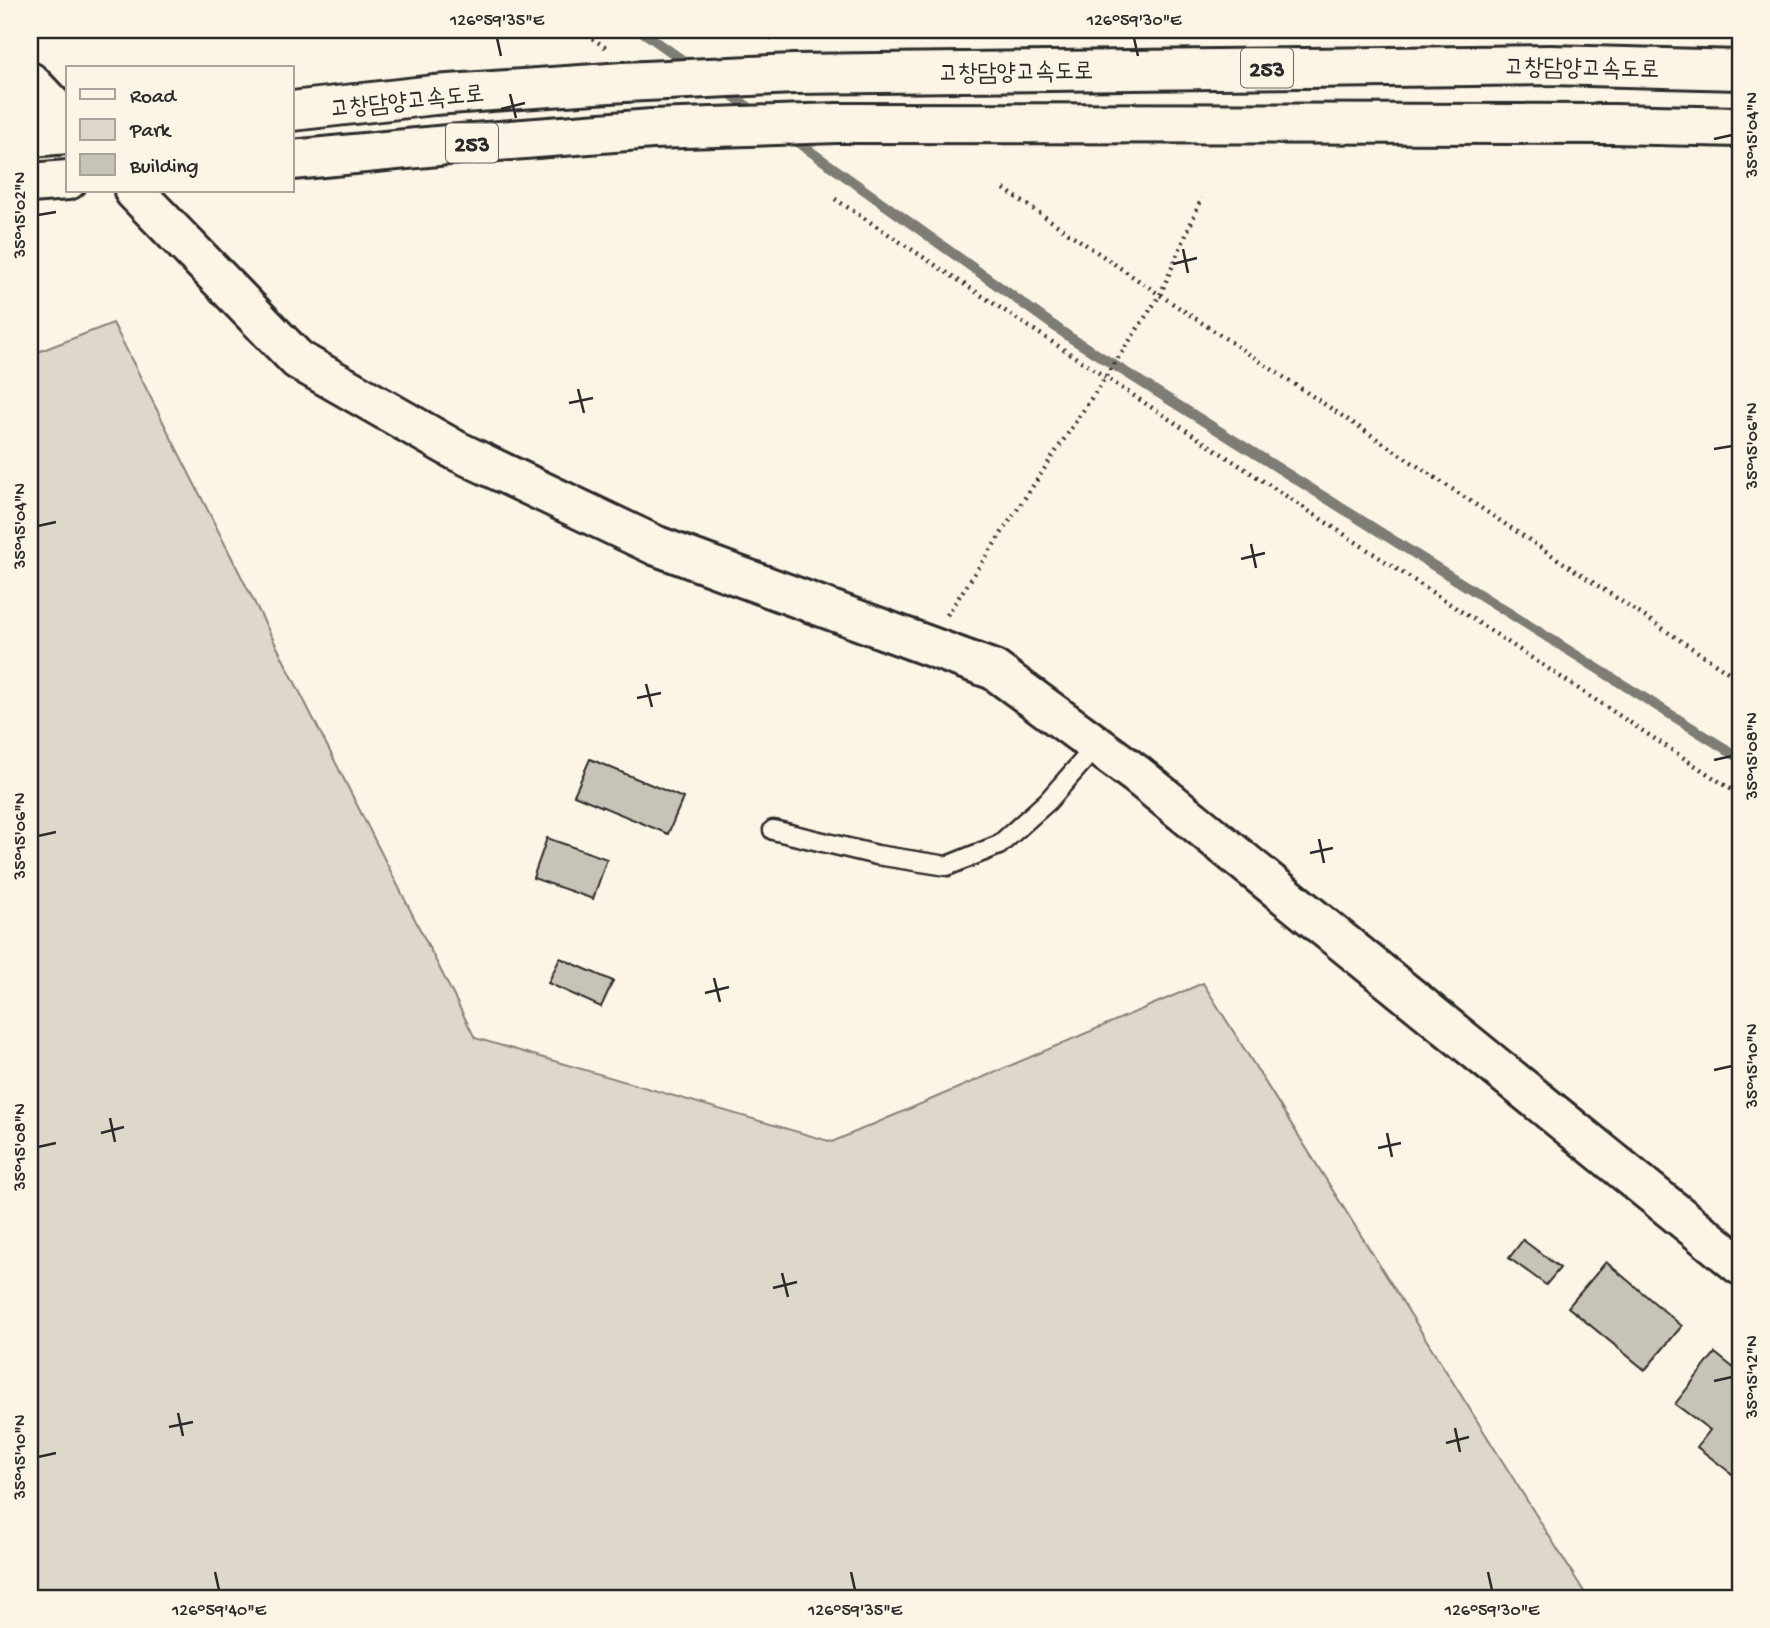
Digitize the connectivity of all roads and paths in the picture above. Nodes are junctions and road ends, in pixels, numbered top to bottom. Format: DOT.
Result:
graph roads {
  1 [pos="1740,70"];
  2 [pos="30,82"];
  3 [pos="294,111"];
  4 [pos="66,120"];
  5 [pos="1740,127"];
  6 [pos="66,134"];
  7 [pos="30,137"];
  8 [pos="294,160"];
  9 [pos="66,180"];
  10 [pos="30,183"];
  11 [pos="1004,189"];
  12 [pos="135,192"];
  13 [pos="1202,198"];
  14 [pos="835,199"];
  15 [pos="1160,295"];
  16 [pos="1106,377"];
  17 [pos="927,645"];
  18 [pos="1740,680"];
  19 [pos="1097,745"];
  20 [pos="1740,796"];
  21 [pos="773,830"];
  22 [pos="1740,1265"];
  1 -- 3 [label="main road, 고창담양고속도로 / 253, bridge"];
  2 -- 4 [label="main road"];
  5 -- 8 [label="main road, 고창담양고속도로 / 253, bridge"];
  6 -- 7 [label="main road"];
  9 -- 10 [label="main road"];
  11 -- 15 [label="path"];
  12 -- 17 [label="main road"];
  13 -- 15 [label="path"];
  14 -- 16 [label="path"];
  15 -- 16 [label="path"];
  15 -- 18 [label="path"];
  16 -- 17 [label="path"];
  16 -- 20 [label="path"];
  17 -- 19 [label="main road"];
  19 -- 21 [label="lane"];
  19 -- 22 [label="main road"];
}
